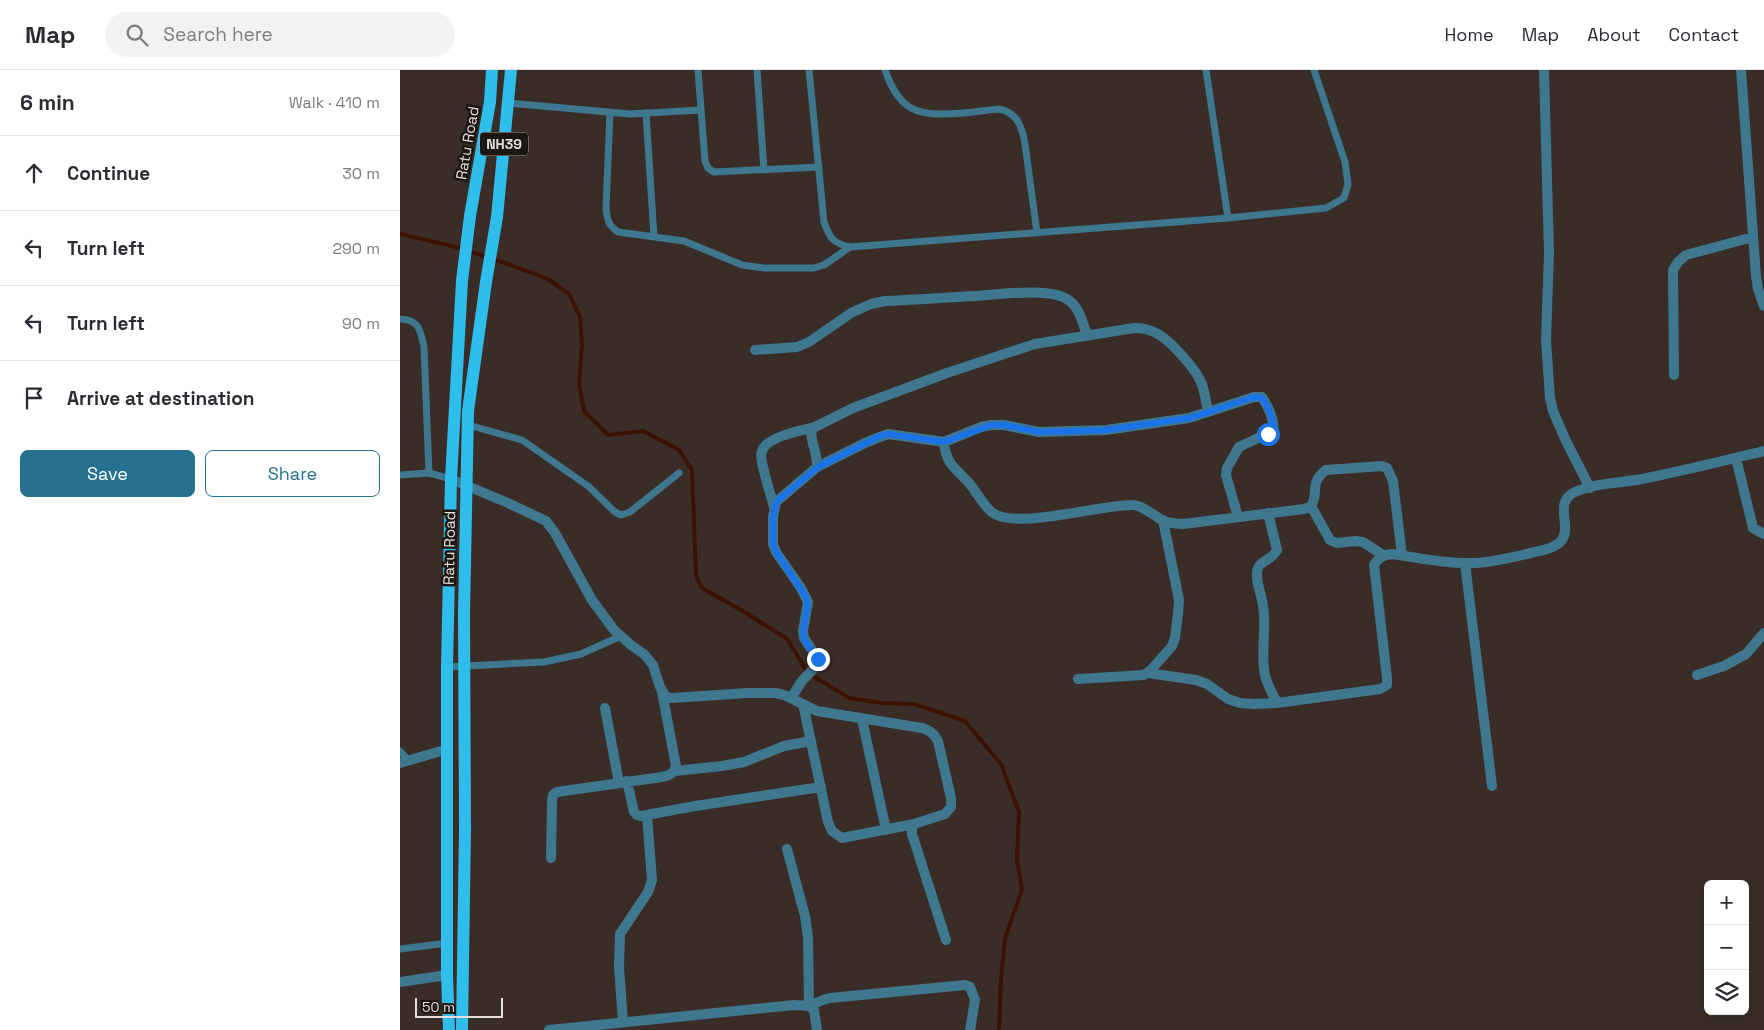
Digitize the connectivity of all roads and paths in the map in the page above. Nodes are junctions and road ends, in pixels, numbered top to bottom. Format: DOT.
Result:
graph roads {
  1 [pos="492,70"];
  2 [pos="511,70"];
  3 [pos="698,70"];
  4 [pos="757,70"];
  5 [pos="809,70"];
  6 [pos="885,70"];
  7 [pos="1206,70"];
  8 [pos="1314,70"];
  9 [pos="1544,70"];
  10 [pos="1741,70"];
  11 [pos="508,103"];
  12 [pos="700,110"];
  13 [pos="610,113"];
  14 [pos="646,113"];
  15 [pos="819,167"];
  16 [pos="764,170"];
  17 [pos="1228,218"];
  18 [pos="1037,233"];
  19 [pos="654,237"];
  20 [pos="1753,237"];
  21 [pos="850,248"];
  22 [pos="1764,306"];
  23 [pos="400,320"];
  24 [pos="1086,335"];
  25 [pos="755,350"];
  26 [pos="1674,375"];
  27 [pos="1208,412"];
  28 [pos="468,425"];
  29 [pos="816,426"];
  30 [pos="944,442"];
  31 [pos="1764,451"];
  32 [pos="1736,458"];
  33 [pos="818,467"];
  34 [pos="429,473"];
  35 [pos="679,474"];
  36 [pos="400,475"];
  37 [pos="451,479"];
  38 [pos="466,485"];
  39 [pos="1590,488"];
  40 [pos="1311,506"];
  41 [pos="774,508"];
  42 [pos="1268,513"];
  43 [pos="1238,517"];
  44 [pos="1163,520"];
  45 [pos="1764,534"];
  46 [pos="1384,555"];
  47 [pos="1402,555"];
  48 [pos="1465,563"];
  49 [pos="1764,633"];
  50 [pos="621,636"];
  51 [pos="464,666"];
  52 [pos="447,668"];
  53 [pos="1148,673"];
  54 [pos="1697,675"];
  55 [pos="1078,678"];
  56 [pos="662,692"];
  57 [pos="791,698"];
  58 [pos="804,704"];
  59 [pos="1278,704"];
  60 [pos="605,708"];
  61 [pos="862,719"];
  62 [pos="811,741"];
  63 [pos="448,749"];
  64 [pos="400,751"];
  65 [pos="404,762"];
  66 [pos="675,771"];
  67 [pos="623,782"];
  68 [pos="1492,786"];
  69 [pos="821,787"];
  70 [pos="647,815"];
  71 [pos="914,824"];
  72 [pos="886,830"];
  73 [pos="788,849"];
  74 [pos="551,858"];
  75 [pos="946,940"];
  76 [pos="448,942"];
  77 [pos="400,949"];
  78 [pos="448,975"];
  79 [pos="400,982"];
  80 [pos="809,1006"];
  81 [pos="623,1022"];
  82 [pos="449,1030"];
  83 [pos="462,1030"];
  84 [pos="549,1030"];
  85 [pos="817,1030"];
  86 [pos="970,1030"];
  1 -- 37 [label="main road, Ratu Road"];
  2 -- 11 [label="main road, Ratu Road / NH39"];
  3 -- 12 [label="lane"];
  4 -- 16 [label="lane"];
  5 -- 15 [label="lane"];
  6 -- 18 [label="lane"];
  7 -- 17 [label="lane"];
  8 -- 17 [label="lane"];
  9 -- 39 [label="street"];
  10 -- 20 [label="street"];
  11 -- 13 [label="lane"];
  11 -- 28 [label="main road, Ratu Road / NH39"];
  12 -- 14 [label="lane"];
  12 -- 16 [label="lane"];
  13 -- 14 [label="lane"];
  13 -- 19 [label="lane"];
  14 -- 19 [label="lane"];
  15 -- 16 [label="lane"];
  15 -- 21 [label="lane"];
  17 -- 18 [label="lane"];
  18 -- 21 [label="lane"];
  19 -- 21 [label="lane"];
  20 -- 22 [label="street"];
  20 -- 26 [label="street"];
  23 -- 34 [label="lane"];
  24 -- 25 [label="street"];
  24 -- 27 [label="street"];
  24 -- 29 [label="street"];
  27 -- 30 [label="street"];
  27 -- 43 [label="street"];
  28 -- 35 [label="lane"];
  28 -- 38 [label="main road, Ratu Road"];
  29 -- 33 [label="street"];
  29 -- 41 [label="street"];
  30 -- 33 [label="street"];
  30 -- 44 [label="street"];
  31 -- 32 [label="street"];
  32 -- 39 [label="street"];
  32 -- 45 [label="street"];
  33 -- 41 [label="street"];
  34 -- 36 [label="lane"];
  34 -- 37 [label="lane"];
  37 -- 38 [label="street"];
  37 -- 52 [label="main road, Ratu Road"];
  38 -- 50 [label="street"];
  38 -- 51 [label="main road, Ratu Road"];
  39 -- 48 [label="street"];
  40 -- 42 [label="street"];
  40 -- 46 [label="street"];
  40 -- 47 [label="street"];
  41 -- 57 [label="street"];
  42 -- 43 [label="street"];
  42 -- 59 [label="street"];
  43 -- 44 [label="street"];
  44 -- 53 [label="street"];
  46 -- 47 [label="street"];
  46 -- 59 [label="street"];
  47 -- 48 [label="street"];
  48 -- 68 [label="street"];
  49 -- 54 [label="street"];
  50 -- 51 [label="lane"];
  50 -- 56 [label="street"];
  51 -- 52 [label="lane"];
  51 -- 83 [label="main road, Ratu Road"];
  52 -- 63 [label="main road, Ratu Road"];
  53 -- 55 [label="street"];
  53 -- 59 [label="street"];
  56 -- 57 [label="street"];
  56 -- 66 [label="street"];
  57 -- 58 [label="street"];
  58 -- 61 [label="street"];
  58 -- 62 [label="street"];
  60 -- 67 [label="street"];
  61 -- 71 [label="street"];
  61 -- 72 [label="street"];
  62 -- 66 [label="street"];
  62 -- 69 [label="street"];
  63 -- 65 [label="street"];
  63 -- 76 [label="main road, Ratu Road"];
  64 -- 65 [label="lane"];
  66 -- 67 [label="street"];
  67 -- 70 [label="street"];
  67 -- 74 [label="street"];
  69 -- 70 [label="street"];
  69 -- 72 [label="street"];
  70 -- 81 [label="street"];
  71 -- 72 [label="street"];
  71 -- 75 [label="street"];
  73 -- 80 [label="street"];
  76 -- 77 [label="lane"];
  76 -- 78 [label="main road, Ratu Road"];
  78 -- 79 [label="street"];
  78 -- 82 [label="main road, Ratu Road"];
  80 -- 81 [label="street"];
  80 -- 85 [label="street"];
  80 -- 86 [label="street"];
  81 -- 84 [label="street"];
}
